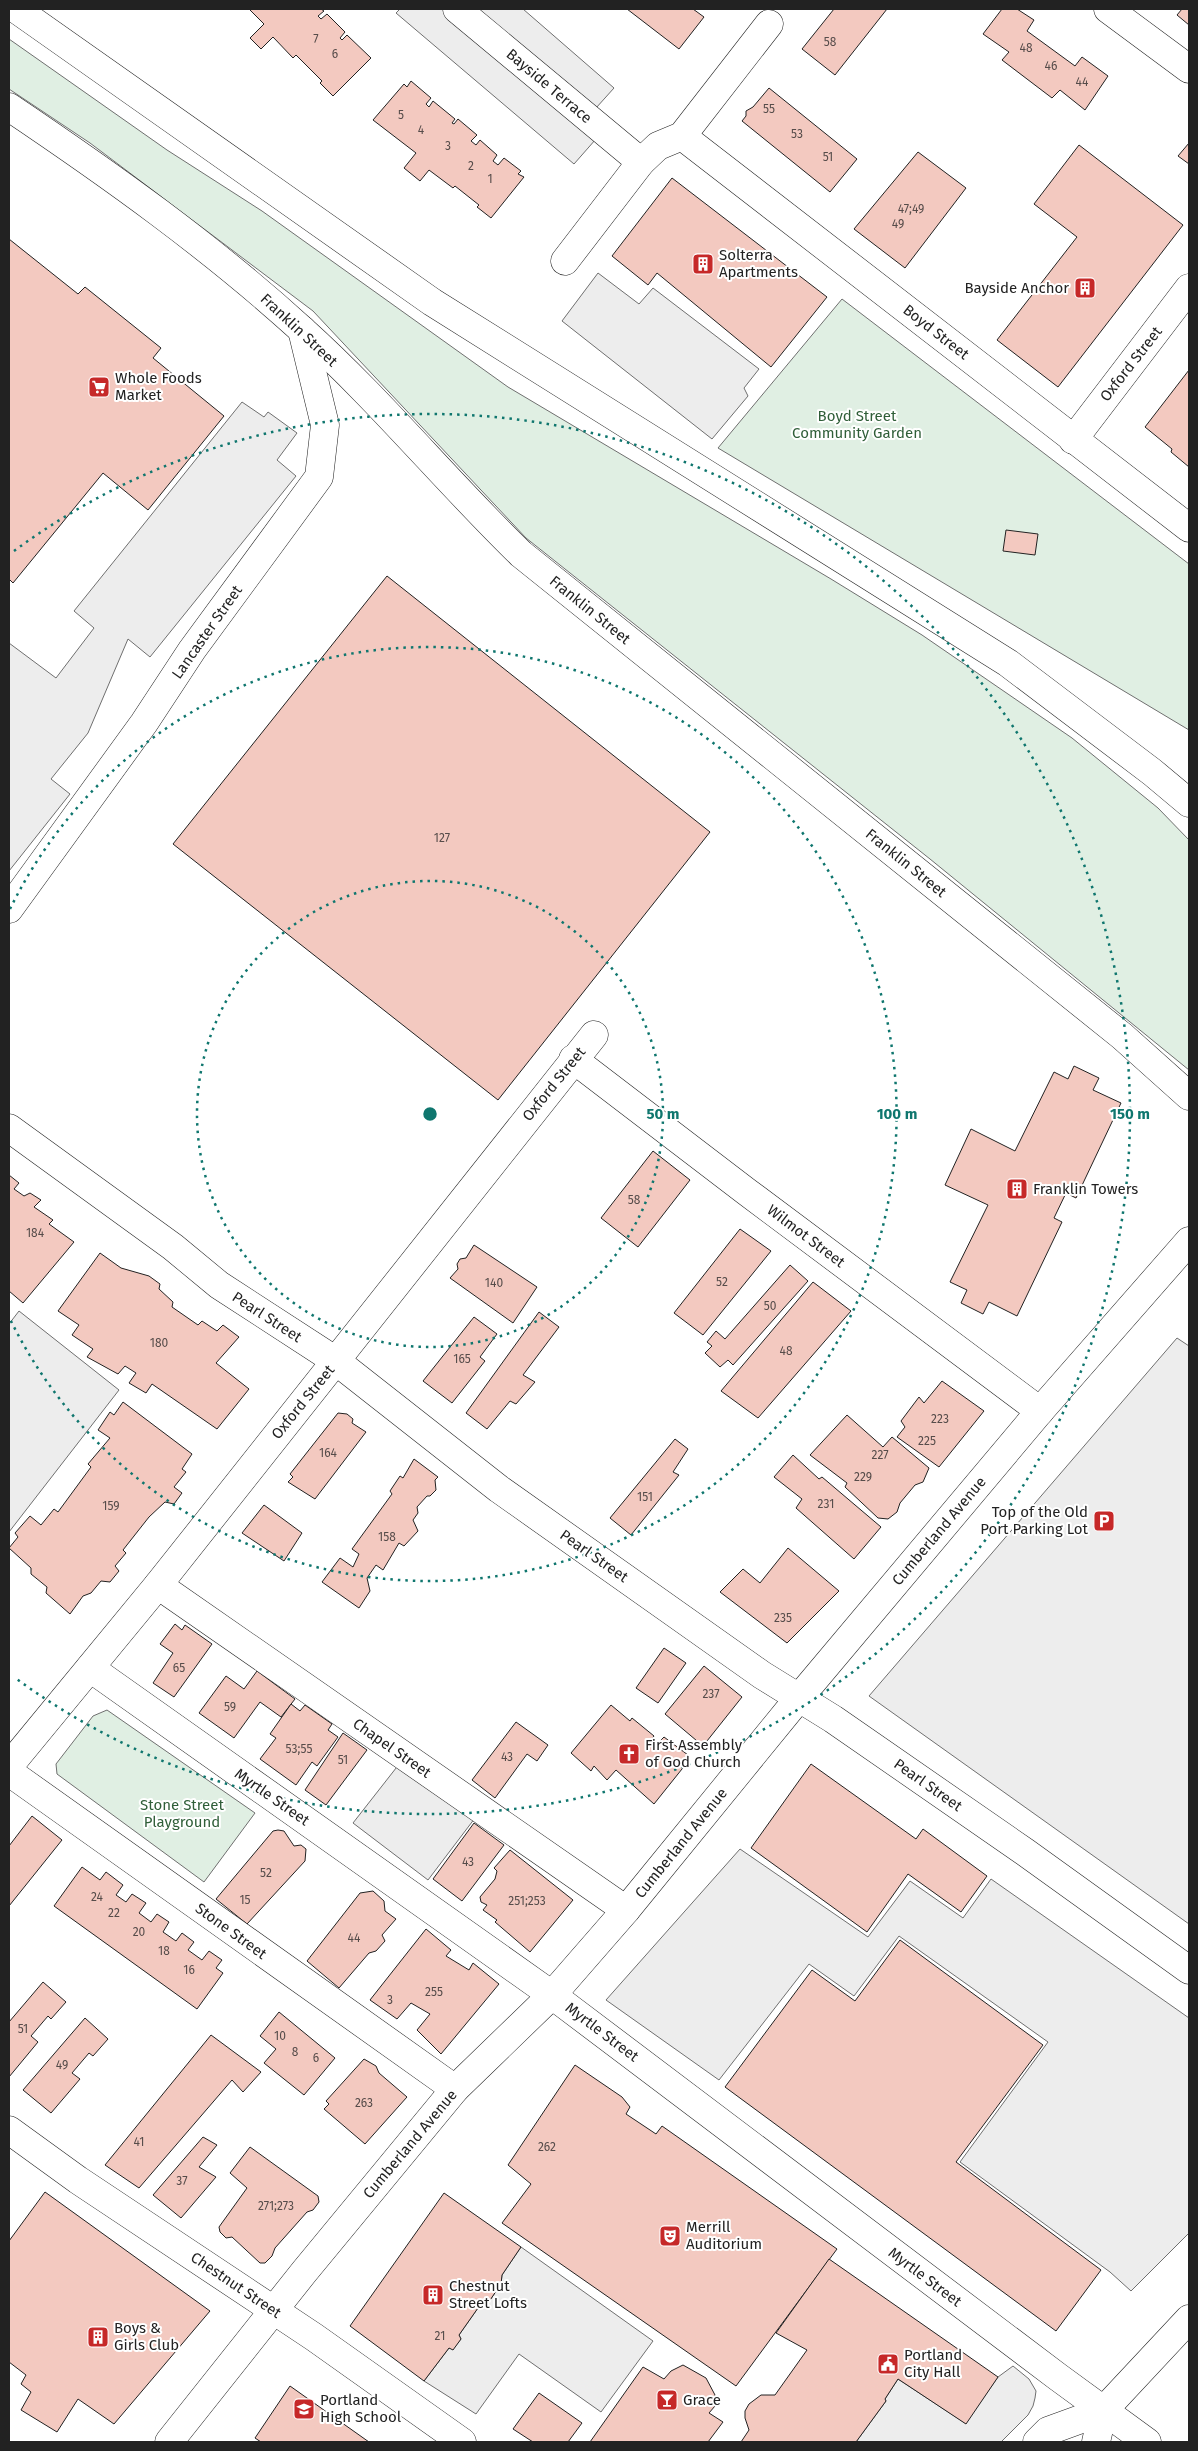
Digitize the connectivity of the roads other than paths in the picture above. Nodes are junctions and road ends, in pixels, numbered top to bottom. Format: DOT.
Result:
graph roads {
  1 [pos="16,9"];
  2 [pos="458,9"];
  3 [pos="1108,9"];
  4 [pos="769,24"];
  5 [pos="1189,69"];
  6 [pos="9,106"];
  7 [pos="682,136"];
  8 [pos="641,162"];
  9 [pos="565,261"];
  10 [pos="1187,294"];
  11 [pos="302,330"];
  12 [pos="1073,440"];
  13 [pos="1189,528"];
  14 [pos="1189,803"];
  15 [pos="9,909"];
  16 [pos="594,1035"];
  17 [pos="573,1059"];
  18 [pos="1189,1096"];
  19 [pos="9,1128"];
  20 [pos="1189,1241"];
  21 [pos="336,1362"];
  22 [pos="1040,1411"];
  23 [pos="158,1585"];
  24 [pos="90,1668"];
  25 [pos="798,1699"];
  26 [pos="9,1766"];
  27 [pos="9,1772"];
  28 [pos="626,1910"];
  29 [pos="1189,1970"];
  30 [pos="552,1995"];
  31 [pos="455,2089"];
  32 [pos="9,2130"];
  33 [pos="275,2310"];
  34 [pos="1189,2319"];
  35 [pos="1103,2411"];
  36 [pos="169,2442"];
  37 [pos="462,2442"];
  38 [pos="1037,2442"];
  39 [pos="1096,2442"];
  40 [pos="1147,2442"];
  1 -- 14 [label="street"];
  2 -- 8 [label="street, Bayside Terrace"];
  3 -- 5 [label="street"];
  4 -- 7 [label="street"];
  6 -- 11 [label="street, Franklin Street"];
  7 -- 8 [label="street"];
  7 -- 12 [label="street, Boyd Street"];
  8 -- 9 [label="street"];
  10 -- 12 [label="street, Oxford Street"];
  11 -- 15 [label="street, Lancaster Street"];
  11 -- 18 [label="street, Franklin Street"];
  12 -- 13 [label="street, Boyd Street"];
  16 -- 17 [label="street, Oxford Street"];
  17 -- 21 [label="street, Oxford Street"];
  17 -- 22 [label="street, Wilmot Street"];
  19 -- 21 [label="street, Pearl Street"];
  20 -- 22 [label="street, Cumberland Avenue"];
  21 -- 23 [label="street, Oxford Street"];
  21 -- 25 [label="street, Pearl Street"];
  22 -- 25 [label="street, Cumberland Avenue"];
  23 -- 24 [label="street, Oxford Street"];
  23 -- 28 [label="street, Chapel Street"];
  24 -- 26 [label="street, Oxford Street"];
  24 -- 30 [label="street, Myrtle Street"];
  25 -- 28 [label="street, Cumberland Avenue"];
  25 -- 29 [label="street, Pearl Street"];
  27 -- 31 [label="street, Stone Street"];
  28 -- 30 [label="street, Cumberland Avenue"];
  30 -- 31 [label="street, Cumberland Avenue"];
  30 -- 35 [label="street, Myrtle Street"];
  31 -- 33 [label="street, Cumberland Avenue"];
  32 -- 33 [label="street, Chestnut Street"];
  33 -- 36 [label="street, Cumberland Avenue"];
  33 -- 37 [label="street, Chestnut Street"];
  34 -- 35 [label="street"];
  35 -- 38 [label="street"];
  35 -- 39 [label="street"];
  35 -- 40 [label="street, Myrtle Street"];
}
